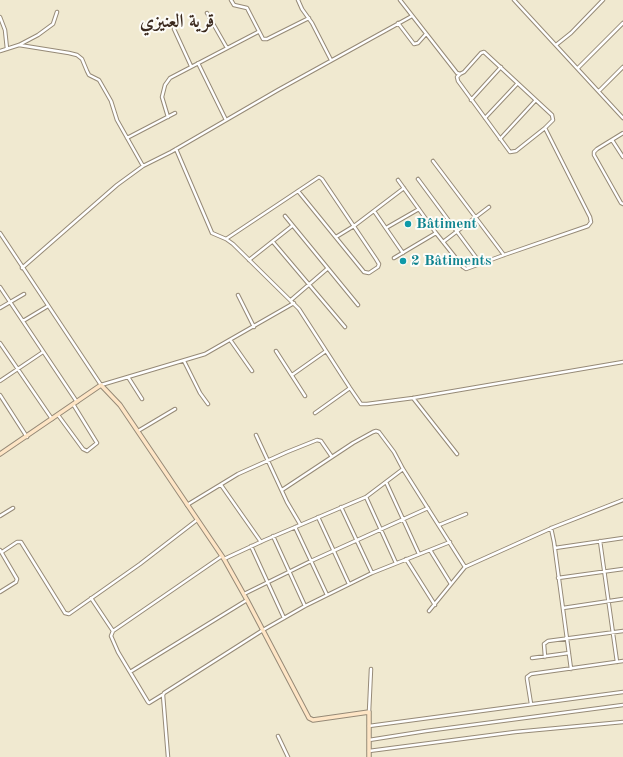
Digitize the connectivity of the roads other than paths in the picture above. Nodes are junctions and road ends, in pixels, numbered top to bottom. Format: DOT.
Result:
graph roads {
  1 [pos="231,0"];
  2 [pos="298,0"];
  3 [pos="400,0"];
  4 [pos="514,0"];
  5 [pos="603,0"];
  6 [pos="57,12"];
  7 [pos="207,13"];
  8 [pos="412,16"];
  9 [pos="0,17"];
  10 [pos="309,18"];
  11 [pos="398,23"];
  12 [pos="623,23"];
  13 [pos="174,29"];
  14 [pos="258,32"];
  15 [pos="426,34"];
  16 [pos="19,45"];
  17 [pos="556,45"];
  18 [pos="227,48"];
  19 [pos="8,49"];
  20 [pos="0,51"];
  21 [pos="331,60"];
  22 [pos="198,63"];
  23 [pos="191,66"];
  24 [pos="623,67"];
  25 [pos="501,68"];
  26 [pos="578,68"];
  27 [pos="460,74"];
  28 [pos="517,84"];
  29 [pos="599,91"];
  30 [pos="471,100"];
  31 [pos="535,101"];
  32 [pos="623,110"];
  33 [pos="175,113"];
  34 [pos="619,114"];
  35 [pos="168,117"];
  36 [pos="484,118"];
  37 [pos="623,118"];
  38 [pos="226,120"];
  39 [pos="545,128"];
  40 [pos="623,133"];
  41 [pos="127,138"];
  42 [pos="500,139"];
  43 [pos="612,140"];
  44 [pos="176,149"];
  45 [pos="623,157"];
  46 [pos="433,161"];
  47 [pos="143,166"];
  48 [pos="418,179"];
  49 [pos="398,180"];
  50 [pos="404,188"];
  51 [pos="298,191"];
  52 [pos="623,204"];
  53 [pos="489,207"];
  54 [pos="419,209"];
  55 [pos="374,211"];
  56 [pos="285,216"];
  57 [pos="476,218"];
  58 [pos="292,226"];
  59 [pos="354,226"];
  60 [pos="386,228"];
  61 [pos="456,232"];
  62 [pos="436,233"];
  63 [pos="1,235"];
  64 [pos="336,237"];
  65 [pos="226,239"];
  66 [pos="273,242"];
  67 [pos="443,242"];
  68 [pos="403,253"];
  69 [pos="504,255"];
  70 [pos="394,258"];
  71 [pos="249,260"];
  72 [pos="481,264"];
  73 [pos="22,268"];
  74 [pos="327,269"];
  75 [pos="309,284"];
  76 [pos="0,287"];
  77 [pos="24,294"];
  78 [pos="238,295"];
  79 [pos="291,300"];
  80 [pos="10,302"];
  81 [pos="294,303"];
  82 [pos="358,304"];
  83 [pos="48,306"];
  84 [pos="0,308"];
  85 [pos="23,321"];
  86 [pos="254,326"];
  87 [pos="344,327"];
  88 [pos="230,341"];
  89 [pos="0,343"];
  90 [pos="276,351"];
  91 [pos="326,351"];
  92 [pos="42,352"];
  93 [pos="184,361"];
  94 [pos="623,362"];
  95 [pos="17,369"];
  96 [pos="252,371"];
  97 [pos="292,375"];
  98 [pos="128,377"];
  99 [pos="0,381"];
  100 [pos="101,385"];
  101 [pos="350,388"];
  102 [pos="0,395"];
  103 [pos="305,396"];
  104 [pos="413,398"];
  105 [pos="142,400"];
  106 [pos="77,402"];
  107 [pos="73,404"];
  108 [pos="208,404"];
  109 [pos="176,409"];
  110 [pos="315,413"];
  111 [pos="58,415"];
  112 [pos="52,419"];
  113 [pos="138,431"];
  114 [pos="256,435"];
  115 [pos="27,436"];
  116 [pos="1,452"];
  117 [pos="456,454"];
  118 [pos="332,457"];
  119 [pos="268,461"];
  120 [pos="404,470"];
  121 [pos="386,482"];
  122 [pos="221,484"];
  123 [pos="282,490"];
  124 [pos="366,496"];
  125 [pos="623,500"];
  126 [pos="187,505"];
  127 [pos="341,507"];
  128 [pos="13,508"];
  129 [pos="428,508"];
  130 [pos="466,514"];
  131 [pos="0,516"];
  132 [pos="318,517"];
  133 [pos="403,519"];
  134 [pos="197,520"];
  135 [pos="300,524"];
  136 [pos="439,525"];
  137 [pos="295,527"];
  138 [pos="551,528"];
  139 [pos="380,530"];
  140 [pos="273,536"];
  141 [pos="623,538"];
  142 [pos="357,540"];
  143 [pos="600,541"];
  144 [pos="261,542"];
  145 [pos="450,542"];
  146 [pos="251,546"];
  147 [pos="554,548"];
  148 [pos="430,550"];
  149 [pos="1,551"];
  150 [pos="334,551"];
  151 [pos="419,554"];
  152 [pos="223,558"];
  153 [pos="406,559"];
  154 [pos="311,561"];
  155 [pos="396,563"];
  156 [pos="465,567"];
  157 [pos="623,569"];
  158 [pos="604,571"];
  159 [pos="289,572"];
  160 [pos="372,573"];
  161 [pos="558,578"];
  162 [pos="267,582"];
  163 [pos="349,584"];
  164 [pos="451,584"];
  165 [pos="0,592"];
  166 [pos="244,594"];
  167 [pos="327,595"];
  168 [pos="91,598"];
  169 [pos="247,600"];
  170 [pos="623,600"];
  171 [pos="608,601"];
  172 [pos="434,605"];
  173 [pos="305,606"];
  174 [pos="563,608"];
  175 [pos="429,612"];
  176 [pos="284,618"];
  177 [pos="113,630"];
  178 [pos="263,630"];
  179 [pos="623,631"];
  180 [pos="613,633"];
  181 [pos="567,638"];
  182 [pos="569,653"];
  183 [pos="545,656"];
  184 [pos="532,658"];
  185 [pos="623,661"];
  186 [pos="617,662"];
  187 [pos="372,668"];
  188 [pos="571,669"];
  189 [pos="130,672"];
  190 [pos="623,692"];
  191 [pos="163,694"];
  192 [pos="531,704"];
  193 [pos="623,705"];
  194 [pos="370,712"];
  195 [pos="623,722"];
  196 [pos="369,726"];
  197 [pos="278,736"];
  198 [pos="369,740"];
  199 [pos="369,751"];
  200 [pos="168,757"];
  201 [pos="288,757"];
  202 [pos="369,757"];
  1 -- 14 [label="street"];
  2 -- 10 [label="street"];
  3 -- 8 [label="street"];
  4 -- 17 [label="street"];
  5 -- 17 [label="street"];
  6 -- 16 [label="street"];
  7 -- 18 [label="street"];
  8 -- 11 [label="street"];
  8 -- 15 [label="street"];
  9 -- 19 [label="street"];
  10 -- 14 [label="street"];
  10 -- 21 [label="street"];
  11 -- 15 [label="street"];
  11 -- 21 [label="street"];
  12 -- 26 [label="street"];
  13 -- 23 [label="street"];
  14 -- 18 [label="street"];
  15 -- 27 [label="street"];
  16 -- 19 [label="street"];
  16 -- 41 [label="street"];
  17 -- 26 [label="street"];
  18 -- 22 [label="street"];
  19 -- 20 [label="street"];
  21 -- 38 [label="street"];
  22 -- 23 [label="street"];
  22 -- 38 [label="street"];
  23 -- 35 [label="street"];
  24 -- 29 [label="street"];
  25 -- 27 [label="street"];
  25 -- 28 [label="street"];
  25 -- 30 [label="street"];
  26 -- 29 [label="street"];
  27 -- 30 [label="street"];
  28 -- 31 [label="street"];
  28 -- 36 [label="street"];
  29 -- 34 [label="street"];
  30 -- 36 [label="street"];
  31 -- 39 [label="street"];
  31 -- 42 [label="street"];
  32 -- 34 [label="street"];
  33 -- 35 [label="street"];
  34 -- 37 [label="street"];
  35 -- 41 [label="street"];
  36 -- 42 [label="street"];
  38 -- 44 [label="street"];
  39 -- 42 [label="street"];
  39 -- 69 [label="street"];
  40 -- 43 [label="street"];
  41 -- 47 [label="street"];
  43 -- 45 [label="street"];
  43 -- 52 [label="street"];
  44 -- 47 [label="street"];
  44 -- 65 [label="street"];
  46 -- 57 [label="street"];
  47 -- 73 [label="street"];
  48 -- 61 [label="street"];
  49 -- 50 [label="street"];
  50 -- 54 [label="street"];
  50 -- 55 [label="street"];
  51 -- 59 [label="street"];
  51 -- 64 [label="street"];
  51 -- 65 [label="street"];
  53 -- 57 [label="street"];
  54 -- 60 [label="street"];
  54 -- 62 [label="street"];
  55 -- 59 [label="street"];
  55 -- 60 [label="street"];
  56 -- 58 [label="street"];
  57 -- 61 [label="street"];
  57 -- 69 [label="street"];
  58 -- 66 [label="street"];
  58 -- 74 [label="street"];
  59 -- 64 [label="street"];
  59 -- 64 [label="street"];
  60 -- 68 [label="street"];
  61 -- 67 [label="street"];
  61 -- 72 [label="street"];
  62 -- 67 [label="street"];
  62 -- 68 [label="street"];
  63 -- 73 [label="street"];
  65 -- 71 [label="street"];
  66 -- 71 [label="street"];
  66 -- 75 [label="street"];
  67 -- 72 [label="street"];
  68 -- 70 [label="street"];
  69 -- 72 [label="street"];
  71 -- 79 [label="street"];
  73 -- 83 [label="street"];
  74 -- 75 [label="street"];
  74 -- 82 [label="street"];
  75 -- 79 [label="street"];
  75 -- 87 [label="street"];
  76 -- 80 [label="street"];
  77 -- 80 [label="street"];
  78 -- 86 [label="street"];
  79 -- 81 [label="street"];
  80 -- 84 [label="street"];
  80 -- 85 [label="street"];
  81 -- 86 [label="street"];
  81 -- 91 [label="street"];
  83 -- 85 [label="street"];
  83 -- 100 [label="street"];
  85 -- 92 [label="street"];
  86 -- 88 [label="street"];
  88 -- 93 [label="street"];
  88 -- 96 [label="street"];
  89 -- 95 [label="street"];
  90 -- 97 [label="street"];
  91 -- 97 [label="street"];
  91 -- 101 [label="street"];
  92 -- 95 [label="street"];
  92 -- 106 [label="street"];
  93 -- 98 [label="street"];
  93 -- 108 [label="street"];
  94 -- 104 [label="street"];
  95 -- 99 [label="street"];
  95 -- 112 [label="street"];
  97 -- 103 [label="street"];
  98 -- 100 [label="street"];
  98 -- 105 [label="street"];
  100 -- 106 [label="street"];
  100 -- 113 [label="street"];
  101 -- 104 [label="street"];
  101 -- 110 [label="street"];
  102 -- 115 [label="street"];
  104 -- 117 [label="street"];
  106 -- 107 [label="street"];
  107 -- 111 [label="street"];
  107 -- 111 [label="street"];
  109 -- 113 [label="street"];
  111 -- 112 [label="street"];
  112 -- 115 [label="street"];
  113 -- 126 [label="street"];
  114 -- 119 [label="street"];
  115 -- 116 [label="street"];
  118 -- 119 [label="street"];
  118 -- 120 [label="street"];
  118 -- 123 [label="street"];
  119 -- 122 [label="street"];
  119 -- 123 [label="street"];
  120 -- 121 [label="street"];
  120 -- 129 [label="street"];
  121 -- 124 [label="street"];
  121 -- 133 [label="street"];
  122 -- 126 [label="street"];
  122 -- 144 [label="street"];
  123 -- 135 [label="street"];
  124 -- 127 [label="street"];
  124 -- 139 [label="street"];
  125 -- 138 [label="street"];
  126 -- 134 [label="street"];
  127 -- 132 [label="street"];
  127 -- 142 [label="street"];
  128 -- 131 [label="street"];
  129 -- 133 [label="street"];
  129 -- 136 [label="street"];
  130 -- 136 [label="street"];
  132 -- 135 [label="street"];
  132 -- 150 [label="street"];
  133 -- 139 [label="street"];
  133 -- 151 [label="street"];
  134 -- 152 [label="street"];
  134 -- 168 [label="street"];
  135 -- 137 [label="street"];
  136 -- 145 [label="street"];
  137 -- 140 [label="street"];
  137 -- 154 [label="street"];
  138 -- 147 [label="street"];
  138 -- 156 [label="street"];
  139 -- 142 [label="street"];
  139 -- 155 [label="street"];
  140 -- 144 [label="street"];
  140 -- 159 [label="street"];
  141 -- 143 [label="street"];
  142 -- 150 [label="street"];
  142 -- 160 [label="street"];
  143 -- 147 [label="street"];
  143 -- 158 [label="street"];
  144 -- 146 [label="street"];
  145 -- 148 [label="street"];
  145 -- 156 [label="street"];
  146 -- 152 [label="street"];
  146 -- 162 [label="street"];
  147 -- 161 [label="street"];
  148 -- 151 [label="street"];
  148 -- 164 [label="street"];
  149 -- 165 [label="street"];
  149 -- 168 [label="street"];
  150 -- 154 [label="street"];
  150 -- 163 [label="street"];
  151 -- 153 [label="street"];
  152 -- 166 [label="street"];
  152 -- 177 [label="street"];
  153 -- 155 [label="street"];
  153 -- 172 [label="street"];
  154 -- 159 [label="street"];
  154 -- 167 [label="street"];
  155 -- 160 [label="street"];
  156 -- 164 [label="street"];
  157 -- 158 [label="street"];
  158 -- 161 [label="street"];
  158 -- 171 [label="street"];
  159 -- 162 [label="street"];
  159 -- 173 [label="street"];
  160 -- 163 [label="street"];
  161 -- 174 [label="street"];
  162 -- 166 [label="street"];
  162 -- 176 [label="street"];
  163 -- 167 [label="street"];
  164 -- 172 [label="street"];
  166 -- 169 [label="street"];
  167 -- 173 [label="street"];
  168 -- 177 [label="street"];
  169 -- 178 [label="street"];
  169 -- 189 [label="street"];
  170 -- 171 [label="street"];
  171 -- 174 [label="street"];
  171 -- 180 [label="street"];
  172 -- 175 [label="street"];
  173 -- 176 [label="street"];
  174 -- 181 [label="street"];
  176 -- 178 [label="street"];
  177 -- 189 [label="street"];
  178 -- 191 [label="street"];
  178 -- 194 [label="street"];
  179 -- 180 [label="street"];
  180 -- 181 [label="street"];
  180 -- 186 [label="street"];
  181 -- 182 [label="street"];
  181 -- 183 [label="street"];
  182 -- 183 [label="street"];
  182 -- 188 [label="street"];
  183 -- 184 [label="street"];
  185 -- 186 [label="street"];
  186 -- 188 [label="street"];
  187 -- 194 [label="street"];
  188 -- 192 [label="street"];
  189 -- 191 [label="street"];
  190 -- 192 [label="street"];
  191 -- 200 [label="street"];
  192 -- 196 [label="street"];
  193 -- 198 [label="street"];
  194 -- 196 [label="street"];
  195 -- 199 [label="street"];
  196 -- 198 [label="street"];
  197 -- 201 [label="street"];
  198 -- 199 [label="street"];
  199 -- 202 [label="street"];
}
